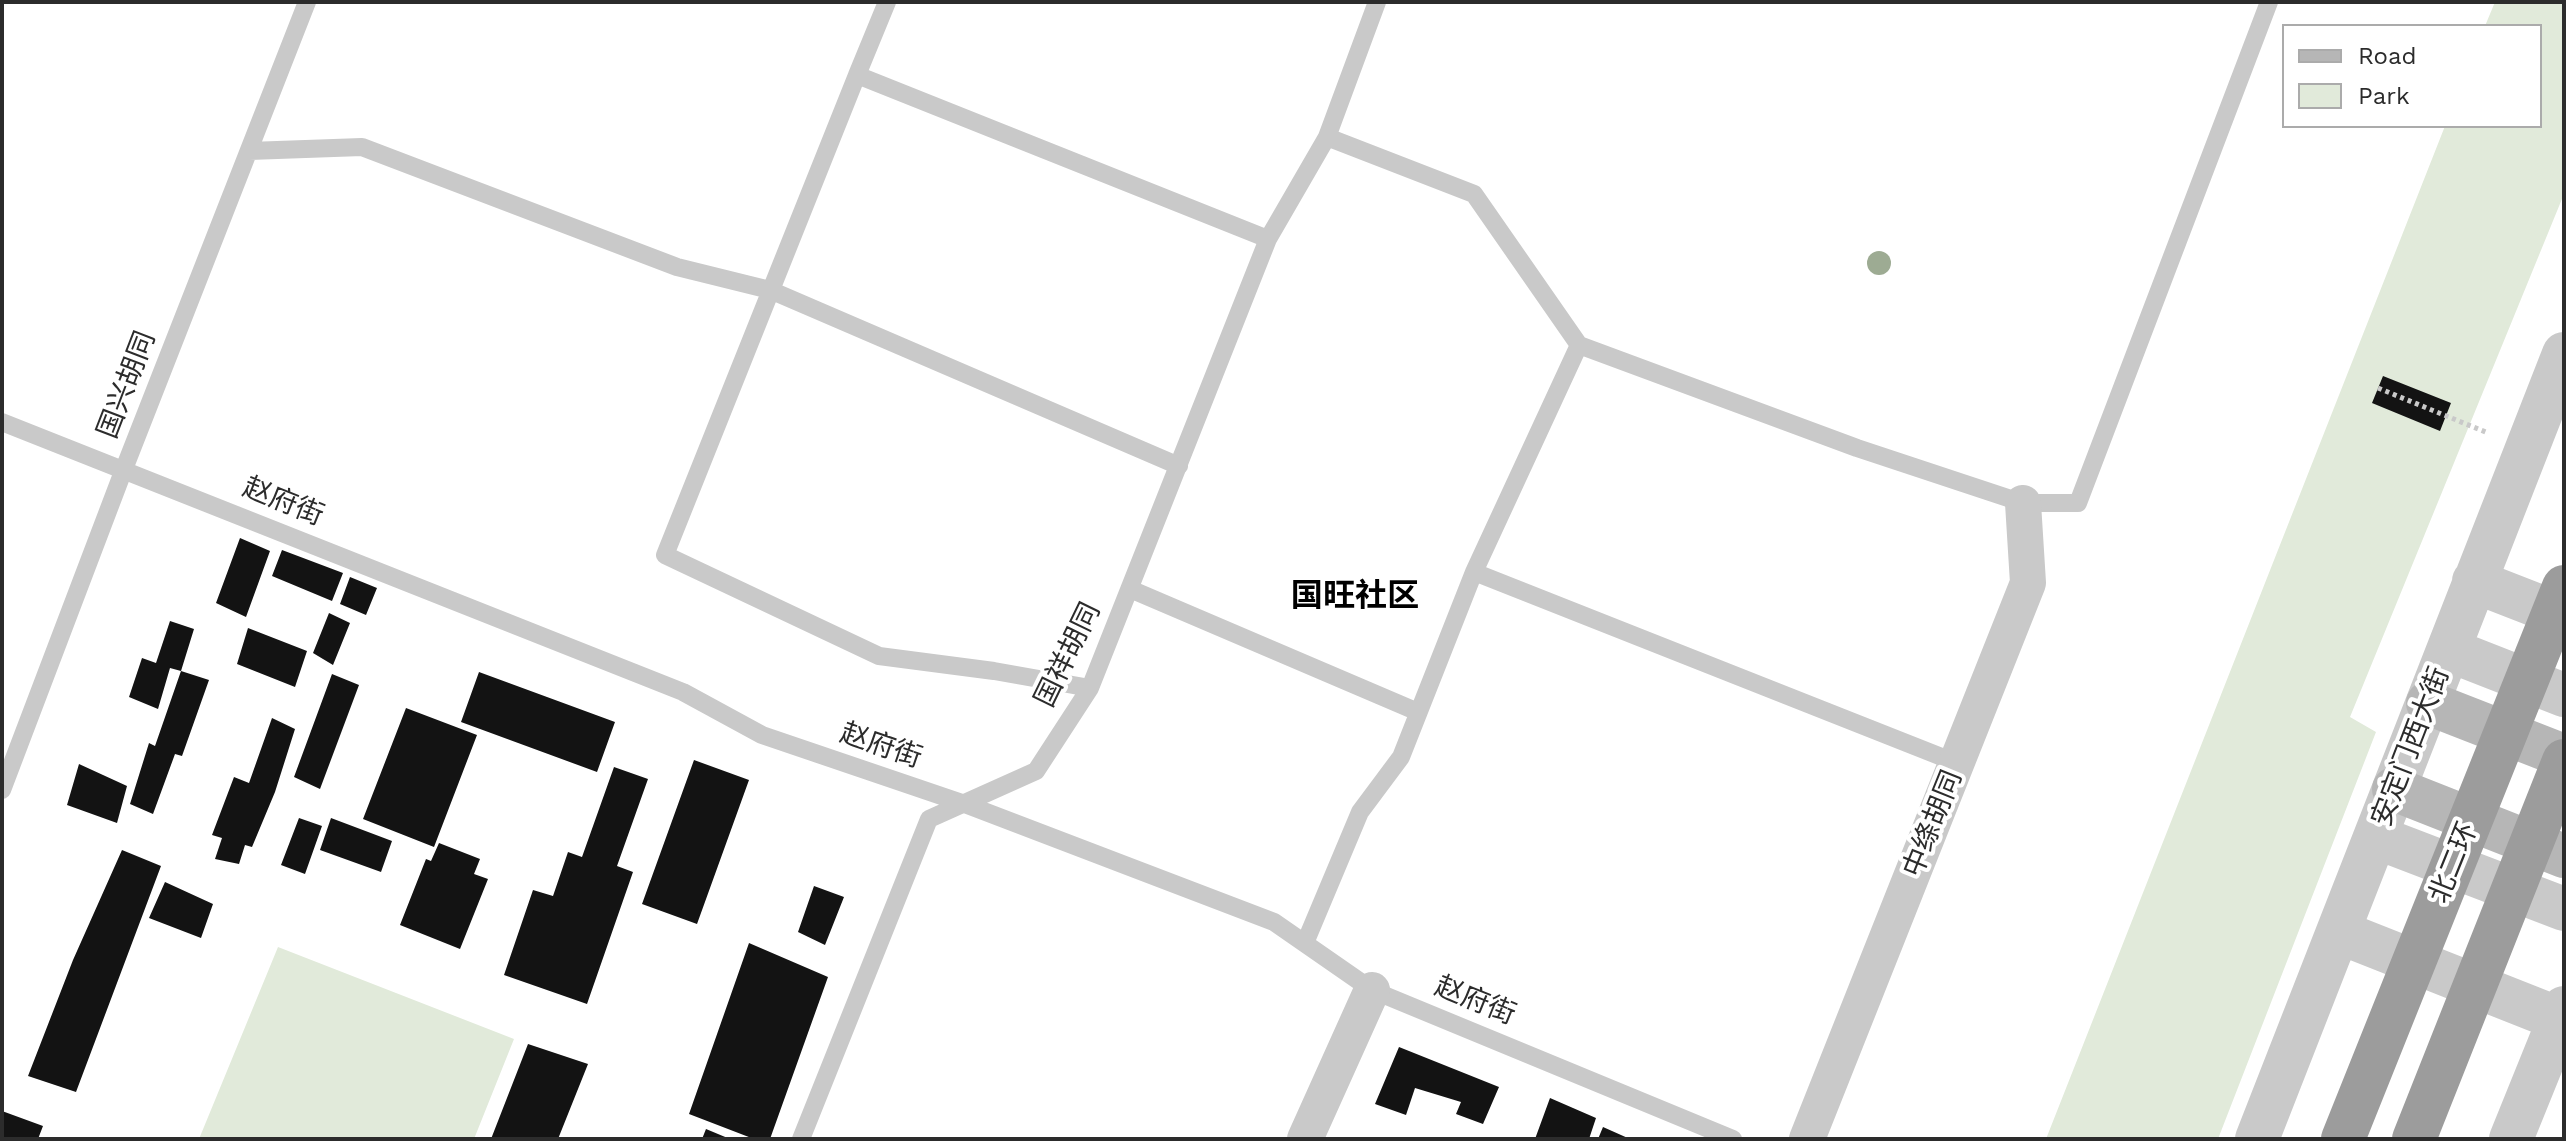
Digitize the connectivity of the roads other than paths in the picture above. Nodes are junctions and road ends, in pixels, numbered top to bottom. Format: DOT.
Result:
graph roads {
  1 [pos="307,2"];
  2 [pos="887,2"];
  3 [pos="1377,2"];
  4 [pos="2269,2"];
  5 [pos="857,75"];
  6 [pos="1327,137"];
  7 [pos="249,151"];
  8 [pos="1268,239"];
  9 [pos="770,290"];
  10 [pos="1579,345"];
  11 [pos="2564,354"];
  12 [pos="2,422"];
  13 [pos="1179,466"];
  14 [pos="124,469"];
  15 [pos="2023,503"];
  16 [pos="1474,572"];
  17 [pos="2474,581"];
  18 [pos="2564,587"];
  19 [pos="1130,589"];
  20 [pos="2564,616"];
  21 [pos="2449,650"];
  22 [pos="1090,688"];
  23 [pos="2564,695"];
  24 [pos="2428,703"];
  25 [pos="1418,712"];
  26 [pos="2564,758"];
  27 [pos="1957,763"];
  28 [pos="2394,789"];
  29 [pos="2,790"];
  30 [pos="965,804"];
  31 [pos="2376,837"];
  32 [pos="2564,856"];
  33 [pos="2564,909"];
  34 [pos="2339,932"];
  35 [pos="1305,943"];
  36 [pos="1372,990"];
  37 [pos="2562,1013"];
  38 [pos="801,1139"];
  39 [pos="1305,1139"];
  40 [pos="1733,1139"];
  41 [pos="1807,1139"];
  42 [pos="2257,1139"];
  43 [pos="2343,1139"];
  44 [pos="2414,1139"];
  45 [pos="2511,1139"];
  1 -- 7 [label="lane, 国兴胡同"];
  2 -- 5 [label="lane"];
  3 -- 6 [label="lane, 国祥胡同"];
  4 -- 15 [label="lane"];
  5 -- 8 [label="lane"];
  5 -- 9 [label="lane"];
  6 -- 8 [label="lane, 国祥胡同"];
  6 -- 10 [label="lane"];
  7 -- 9 [label="lane"];
  7 -- 14 [label="lane, 国兴胡同"];
  8 -- 13 [label="lane, 国祥胡同"];
  9 -- 13 [label="lane"];
  9 -- 22 [label="lane"];
  10 -- 15 [label="lane"];
  10 -- 16 [label="lane"];
  11 -- 17 [label="street, 安定门西大街"];
  12 -- 14 [label="lane, 赵府街"];
  13 -- 19 [label="lane, 国祥胡同"];
  14 -- 29 [label="lane, 国兴胡同"];
  14 -- 30 [label="lane, 赵府街"];
  15 -- 27 [label="street, 中绦胡同"];
  16 -- 25 [label="lane"];
  16 -- 27 [label="lane"];
  17 -- 20 [label="street"];
  17 -- 21 [label="street, 安定门西大街"];
  18 -- 43 [label="highway, 北二环"];
  19 -- 22 [label="lane, 国祥胡同"];
  19 -- 25 [label="lane"];
  21 -- 23 [label="street"];
  21 -- 24 [label="street, 安定门西大街"];
  22 -- 30 [label="lane, 国祥胡同"];
  24 -- 26 [label="main road"];
  24 -- 28 [label="street, 安定门西大街"];
  25 -- 35 [label="lane"];
  26 -- 44 [label="highway"];
  27 -- 41 [label="street, 中绦胡同"];
  28 -- 31 [label="street, 安定门西大街"];
  28 -- 32 [label="main road"];
  30 -- 35 [label="lane, 赵府街"];
  30 -- 38 [label="lane, 国祥胡同"];
  31 -- 33 [label="street"];
  31 -- 34 [label="street, 安定门西大街"];
  34 -- 37 [label="street"];
  34 -- 42 [label="street, 安定门西大街"];
  35 -- 36 [label="lane, 赵府街"];
  36 -- 39 [label="street"];
  36 -- 40 [label="lane, 赵府街"];
  37 -- 45 [label="street"];
}
